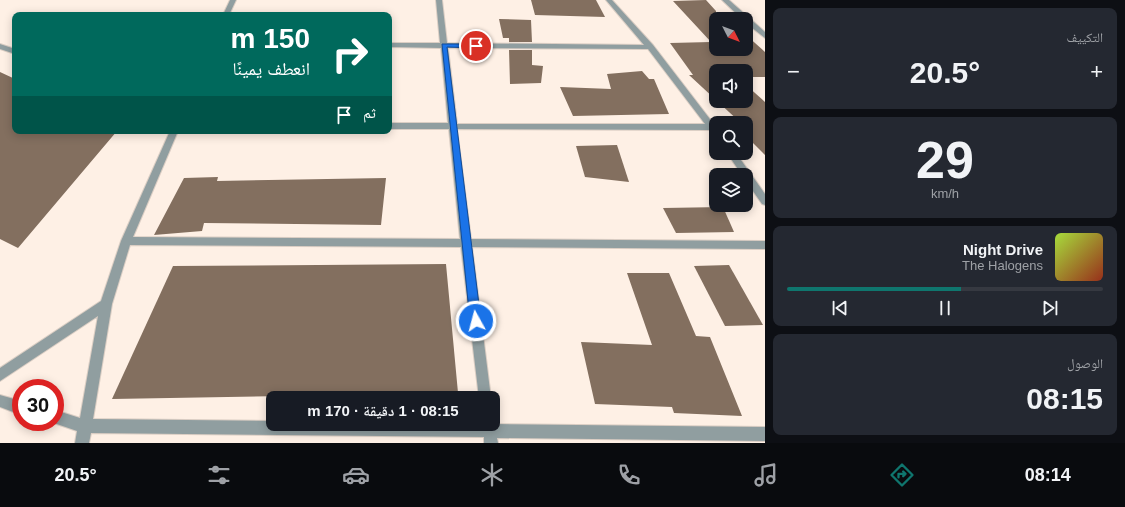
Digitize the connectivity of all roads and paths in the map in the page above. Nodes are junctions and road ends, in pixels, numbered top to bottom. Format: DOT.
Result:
graph roads {
  1 [pos="233,0"];
  2 [pos="438,0"];
  3 [pos="609,0"];
  4 [pos="725,0"];
  5 [pos="227,12"];
  6 [pos="738,12"];
  7 [pos="753,25"];
  8 [pos="765,36"];
  9 [pos="392,45"];
  10 [pos="0,46"];
  11 [pos="444,46"];
  12 [pos="650,47"];
  13 [pos="12,51"];
  14 [pos="709,124"];
  15 [pos="392,126"];
  16 [pos="453,126"];
  17 [pos="709,130"];
  18 [pos="173,134"];
  19 [pos="736,160"];
  20 [pos="765,200"];
  21 [pos="126,240"];
  22 [pos="466,244"];
  23 [pos="765,245"];
  24 [pos="106,304"];
  25 [pos="0,375"];
  26 [pos="484,391"];
  27 [pos="64,420"];
  28 [pos="84,426"];
  29 [pos="490,433"];
  30 [pos="765,434"];
  31 [pos="82,443"];
  1 -- 5 [label="street"];
  2 -- 11 [label="street"];
  3 -- 12 [label="street"];
  4 -- 6 [label="street"];
  7 -- 8 [label="street"];
  9 -- 11 [label="street"];
  10 -- 13 [label="street"];
  11 -- 12 [label="street"];
  11 -- 16 [label="street"];
  12 -- 14 [label="street"];
  15 -- 16 [label="street"];
  16 -- 17 [label="street"];
  16 -- 22 [label="street"];
  18 -- 21 [label="street"];
  19 -- 20 [label="street"];
  21 -- 22 [label="street"];
  21 -- 24 [label="street"];
  22 -- 23 [label="street"];
  22 -- 26 [label="street"];
  24 -- 25 [label="street"];
  24 -- 28 [label="street"];
  27 -- 28 [label="street"];
  28 -- 29 [label="street"];
  28 -- 31 [label="street"];
  29 -- 30 [label="street"];
}
